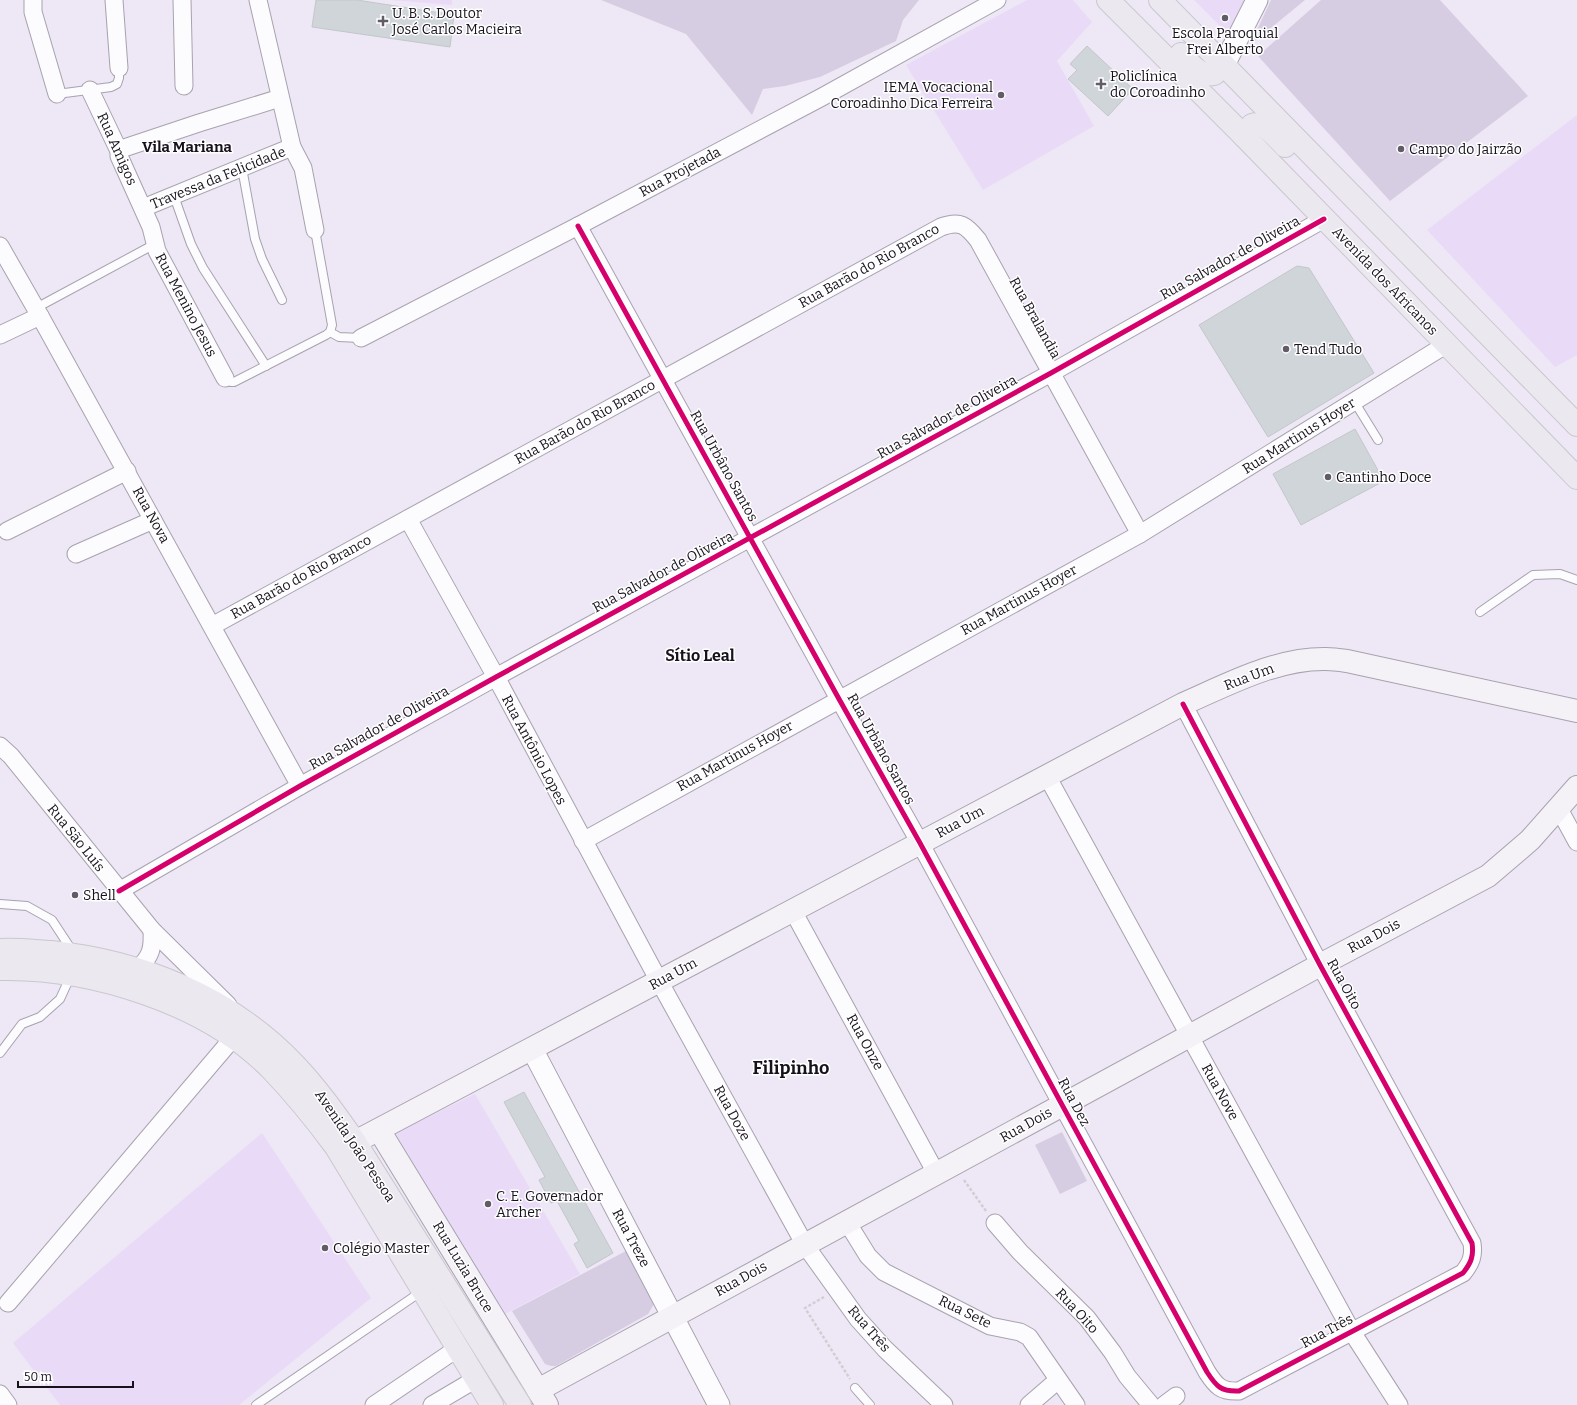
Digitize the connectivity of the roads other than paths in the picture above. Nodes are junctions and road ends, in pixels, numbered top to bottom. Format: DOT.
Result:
graph roads {
  1 [pos="33,0"];
  2 [pos="114,0"];
  3 [pos="182,0"];
  4 [pos="258,0"];
  5 [pos="997,0"];
  6 [pos="1108,0"];
  7 [pos="1160,0"];
  8 [pos="1257,0"];
  9 [pos="1224,65"];
  10 [pos="119,68"];
  11 [pos="184,86"];
  12 [pos="90,90"];
  13 [pos="56,94"];
  14 [pos="280,98"];
  15 [pos="1244,136"];
  16 [pos="292,147"];
  17 [pos="120,151"];
  18 [pos="242,168"];
  19 [pos="1325,169"];
  20 [pos="174,196"];
  21 [pos="143,208"];
  22 [pos="1324,219"];
  23 [pos="960,224"];
  24 [pos="578,226"];
  25 [pos="315,230"];
  26 [pos="155,244"];
  27 [pos="0,246"];
  28 [pos="282,300"];
  29 [pos="38,312"];
  30 [pos="330,332"];
  31 [pos="0,335"];
  32 [pos="361,338"];
  33 [pos="1447,344"];
  34 [pos="266,366"];
  35 [pos="1051,373"];
  36 [pos="225,378"];
  37 [pos="662,380"];
  38 [pos="1354,401"];
  39 [pos="1571,416"];
  40 [pos="1378,440"];
  41 [pos="126,471"];
  42 [pos="1577,478"];
  43 [pos="408,518"];
  44 [pos="153,520"];
  45 [pos="6,531"];
  46 [pos="1140,534"];
  47 [pos="751,538"];
  48 [pos="76,554"];
  49 [pos="1577,580"];
  50 [pos="1480,612"];
  51 [pos="212,626"];
  52 [pos="496,677"];
  53 [pos="839,699"];
  54 [pos="1183,704"];
  55 [pos="1576,710"];
  56 [pos="0,746"];
  57 [pos="1047,776"];
  58 [pos="300,786"];
  59 [pos="1577,787"];
  60 [pos="1558,809"];
  61 [pos="583,841"];
  62 [pos="1577,842"];
  63 [pos="920,843"];
  64 [pos="119,891"];
  65 [pos="0,904"];
  66 [pos="793,911"];
  67 [pos="152,930"];
  68 [pos="0,950"];
  69 [pos="73,965"];
  70 [pos="1320,965"];
  71 [pos="0,969"];
  72 [pos="138,969"];
  73 [pos="660,981"];
  74 [pos="241,1031"];
  75 [pos="1189,1036"];
  76 [pos="532,1049"];
  77 [pos="0,1053"];
  78 [pos="1062,1105"];
  79 [pos="379,1130"];
  80 [pos="355,1142"];
  81 [pos="945,1169"];
  82 [pos="847,1222"];
  83 [pos="995,1223"];
  84 [pos="805,1245"];
  85 [pos="1463,1273"];
  86 [pos="423,1290"];
  87 [pos="8,1303"];
  88 [pos="673,1317"];
  89 [pos="1352,1332"];
  90 [pos="458,1348"];
  91 [pos="1207,1372"];
  92 [pos="476,1379"];
  93 [pos="1058,1380"];
  94 [pos="855,1388"];
  95 [pos="0,1394"];
  96 [pos="542,1398"];
  97 [pos="8,1405"];
  98 [pos="256,1405"];
  99 [pos="374,1405"];
  100 [pos="432,1405"];
  101 [pos="492,1405"];
  102 [pos="520,1405"];
  103 [pos="719,1405"];
  104 [pos="870,1405"];
  105 [pos="944,1405"];
  106 [pos="1029,1405"];
  107 [pos="1076,1405"];
  108 [pos="1151,1405"];
  109 [pos="1399,1405"];
  1 -- 13 [label="street"];
  2 -- 10 [label="street"];
  3 -- 11 [label="street"];
  4 -- 14 [label="street"];
  5 -- 24 [label="street, Rua Projetada"];
  6 -- 9 [label="main road"];
  6 -- 15 [label="main road, Avenida dos Africanos"];
  7 -- 9 [label="main road"];
  8 -- 9 [label="street"];
  9 -- 19 [label="main road"];
  10 -- 12 [label="lane"];
  12 -- 13 [label="lane"];
  12 -- 17 [label="street, Rua Amigos"];
  14 -- 16 [label="street"];
  14 -- 17 [label="street"];
  15 -- 19 [label="main road"];
  15 -- 22 [label="main road, Avenida dos Africanos"];
  16 -- 18 [label="street, Travessa da Felicidade"];
  16 -- 25 [label="street"];
  17 -- 21 [label="street, Rua Amigos"];
  18 -- 20 [label="street, Travessa da Felicidade"];
  18 -- 28 [label="lane"];
  19 -- 39 [label="main road"];
  20 -- 21 [label="street, Travessa da Felicidade"];
  20 -- 34 [label="lane"];
  21 -- 26 [label="street, Rua Menino Jesus"];
  22 -- 33 [label="main road, Avenida dos Africanos"];
  22 -- 35 [label="street, Rua Salvador de Oliveira"];
  23 -- 35 [label="street, Rua Bralandia"];
  23 -- 37 [label="street, Rua Barão do Rio Branco"];
  24 -- 32 [label="street, Rua Projetada"];
  24 -- 37 [label="street, Rua Urbâno Santos"];
  25 -- 30 [label="lane"];
  26 -- 29 [label="lane"];
  26 -- 36 [label="street, Rua Menino Jesus"];
  27 -- 29 [label="street, Rua Nova"];
  29 -- 31 [label="street"];
  29 -- 41 [label="street, Rua Nova"];
  30 -- 32 [label="lane"];
  30 -- 34 [label="lane"];
  33 -- 38 [label="street, Rua Martinus Hoyer"];
  33 -- 42 [label="main road, Avenida dos Africanos"];
  34 -- 36 [label="lane"];
  35 -- 46 [label="street, Rua Bralandia"];
  35 -- 47 [label="street, Rua Salvador de Oliveira"];
  37 -- 43 [label="street, Rua Barão do Rio Branco"];
  37 -- 47 [label="street, Rua Urbâno Santos"];
  38 -- 40 [label="lane"];
  38 -- 46 [label="street, Rua Martinus Hoyer"];
  41 -- 44 [label="street, Rua Nova"];
  41 -- 45 [label="street"];
  43 -- 51 [label="street, Rua Barão do Rio Branco"];
  43 -- 52 [label="street, Rua Antônio Lopes"];
  44 -- 48 [label="street"];
  44 -- 51 [label="street, Rua Nova"];
  46 -- 53 [label="street, Rua Martinus Hoyer"];
  47 -- 52 [label="street, Rua Salvador de Oliveira"];
  47 -- 53 [label="street, Rua Urbâno Santos"];
  49 -- 50 [label="lane"];
  51 -- 58 [label="street, Rua Nova"];
  52 -- 58 [label="street, Rua Salvador de Oliveira"];
  52 -- 61 [label="street, Rua Antônio Lopes"];
  53 -- 61 [label="street, Rua Martinus Hoyer"];
  53 -- 63 [label="street, Rua Urbâno Santos"];
  54 -- 55 [label="main road, Rua Um"];
  54 -- 57 [label="main road, Rua Um"];
  54 -- 70 [label="street, Rua Oito"];
  56 -- 64 [label="street, Rua São Luís"];
  57 -- 63 [label="main road, Rua Um"];
  57 -- 75 [label="street, Rua Nove"];
  58 -- 64 [label="street, Rua Salvador de Oliveira"];
  59 -- 60 [label="main road, Rua Dois"];
  60 -- 62 [label="street"];
  60 -- 70 [label="main road, Rua Dois"];
  61 -- 73 [label="street, Rua Antônio Lopes"];
  63 -- 66 [label="main road, Rua Um"];
  63 -- 78 [label="street, Rua Dez"];
  64 -- 67 [label="street, Rua São Luís"];
  65 -- 69 [label="lane"];
  66 -- 73 [label="main road, Rua Um"];
  66 -- 81 [label="street, Rua Onze"];
  67 -- 72 [label="street"];
  67 -- 74 [label="street, Rua São Luís"];
  68 -- 69 [label="main road, Avenida João Pessoa"];
  69 -- 71 [label="main road, Avenida João Pessoa"];
  69 -- 72 [label="main road, Avenida João Pessoa"];
  69 -- 74 [label="main road, Avenida João Pessoa"];
  69 -- 77 [label="lane"];
  70 -- 75 [label="main road, Rua Dois"];
  70 -- 85 [label="street, Rua Oito"];
  72 -- 74 [label="main road, Avenida João Pessoa"];
  73 -- 76 [label="main road, Rua Um"];
  73 -- 84 [label="street, Rua Doze"];
  74 -- 80 [label="main road, Avenida João Pessoa"];
  74 -- 86 [label="main road, Avenida João Pessoa"];
  74 -- 87 [label="street"];
  75 -- 78 [label="main road, Rua Dois"];
  75 -- 89 [label="street, Rua Nove"];
  76 -- 79 [label="main road, Rua Um"];
  76 -- 88 [label="street, Rua Treze"];
  78 -- 81 [label="main road, Rua Dois"];
  78 -- 91 [label="street, Rua Dez"];
  79 -- 80 [label="main road, Rua Um"];
  79 -- 96 [label="main road, Rua Luzia Bruce"];
  80 -- 102 [label="main road, Avenida João Pessoa"];
  81 -- 82 [label="main road, Rua Dois"];
  82 -- 84 [label="main road, Rua Dois"];
  82 -- 93 [label="street, Rua Sete"];
  83 -- 108 [label="street, Rua Oito"];
  84 -- 88 [label="main road, Rua Dois"];
  84 -- 105 [label="street, Rua Três"];
  85 -- 89 [label="street, Rua Três"];
  86 -- 90 [label="main road, Avenida João Pessoa"];
  86 -- 98 [label="lane"];
  88 -- 96 [label="main road, Rua Dois"];
  88 -- 103 [label="street, Rua Treze"];
  89 -- 91 [label="street, Rua Três"];
  89 -- 109 [label="street, Rua Nove"];
  90 -- 92 [label="main road, Avenida João Pessoa"];
  90 -- 99 [label="street"];
  92 -- 100 [label="street"];
  92 -- 101 [label="main road, Avenida João Pessoa"];
  93 -- 106 [label="street"];
  93 -- 107 [label="street, Rua Sete"];
  94 -- 104 [label="lane"];
  95 -- 97 [label="street"];
}
